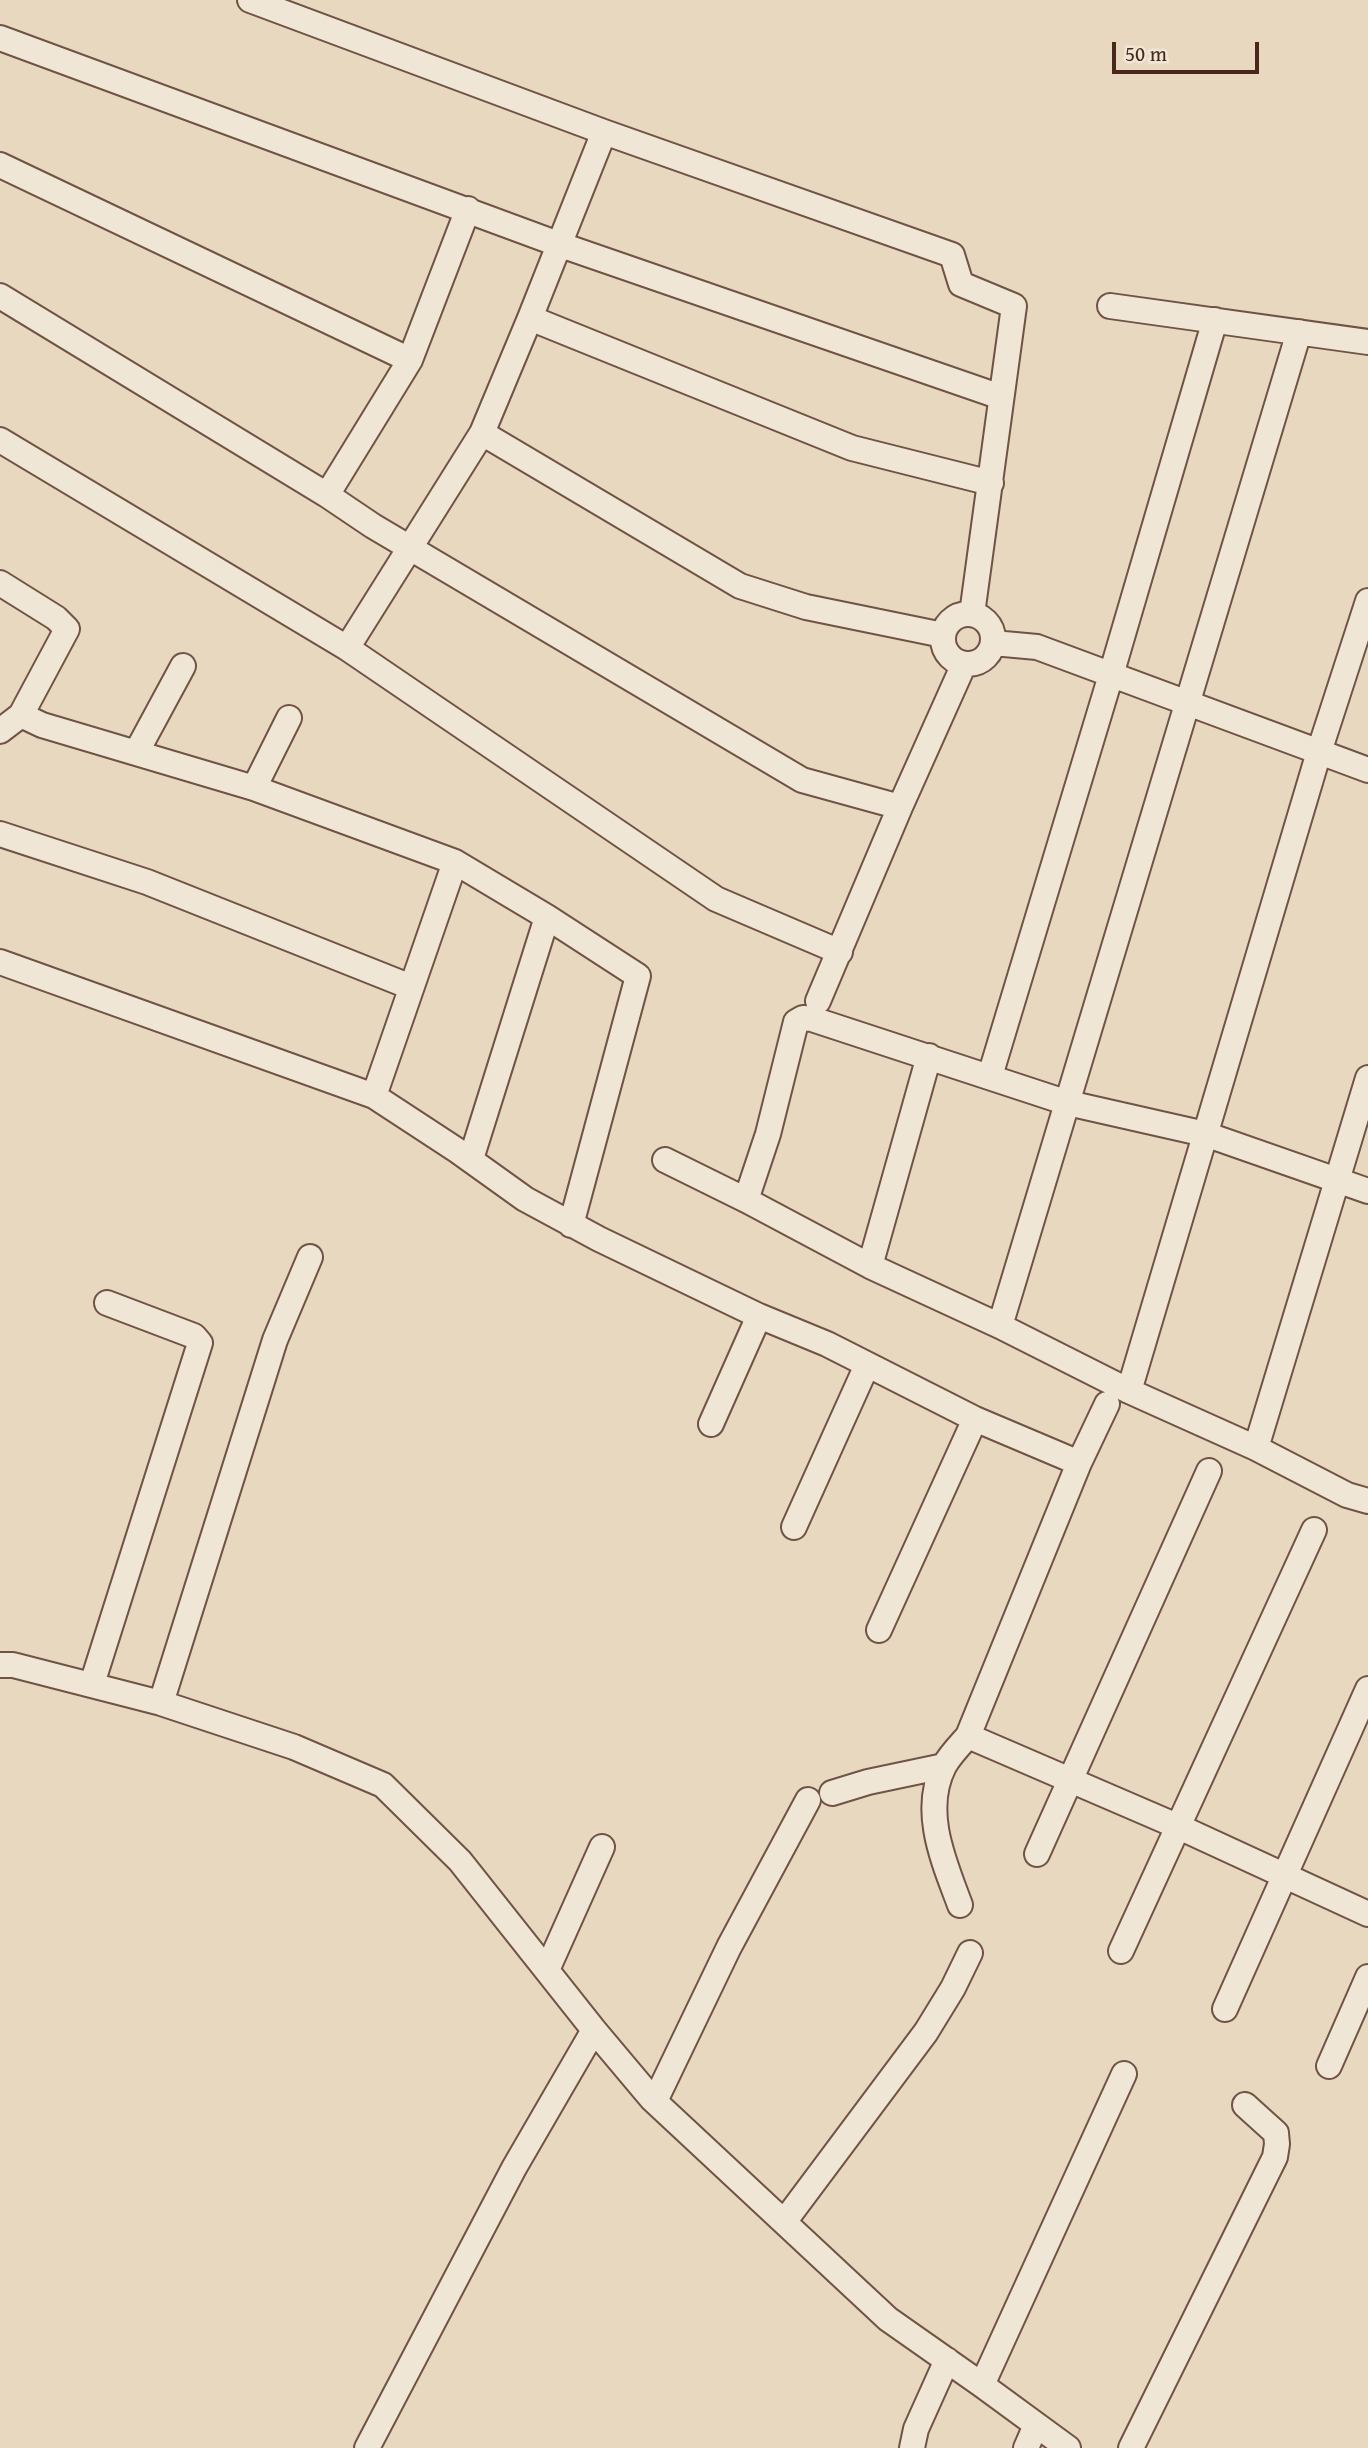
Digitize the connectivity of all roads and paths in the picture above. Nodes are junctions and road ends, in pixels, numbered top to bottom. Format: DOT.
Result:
graph roads {
  1 [pos="250,0"];
  2 [pos="0,38"];
  3 [pos="604,132"];
  4 [pos="0,164"];
  5 [pos="468,209"];
  6 [pos="558,244"];
  7 [pos="0,296"];
  8 [pos="1111,306"];
  9 [pos="530,318"];
  10 [pos="1215,320"];
  11 [pos="1298,332"];
  12 [pos="1368,342"];
  13 [pos="410,360"];
  14 [pos="1001,397"];
  15 [pos="482,433"];
  16 [pos="0,440"];
  17 [pos="991,483"];
  18 [pos="327,495"];
  19 [pos="411,548"];
  20 [pos="0,583"];
  21 [pos="1368,601"];
  22 [pos="972,614"];
  23 [pos="943,635"];
  24 [pos="993,643"];
  25 [pos="347,648"];
  26 [pos="964,664"];
  27 [pos="183,666"];
  28 [pos="1111,675"];
  29 [pos="1187,704"];
  30 [pos="21,715"];
  31 [pos="289,719"];
  32 [pos="0,731"];
  33 [pos="1319,752"];
  34 [pos="136,753"];
  35 [pos="1368,770"];
  36 [pos="254,788"];
  37 [pos="900,807"];
  38 [pos="0,834"];
  39 [pos="455,862"];
  40 [pos="547,917"];
  41 [pos="840,952"];
  42 [pos="0,962"];
  43 [pos="411,987"];
  44 [pos="818,1001"];
  45 [pos="929,1056"];
  46 [pos="990,1076"];
  47 [pos="1368,1077"];
  48 [pos="374,1096"];
  49 [pos="1068,1103"];
  50 [pos="1205,1134"];
  51 [pos="471,1160"];
  52 [pos="665,1160"];
  53 [pos="1337,1180"];
  54 [pos="1368,1191"];
  55 [pos="746,1200"];
  56 [pos="571,1224"];
  57 [pos="310,1257"];
  58 [pos="870,1266"];
  59 [pos="107,1303"];
  60 [pos="759,1316"];
  61 [pos="1000,1326"];
  62 [pos="867,1365"];
  63 [pos="1129,1391"];
  64 [pos="1107,1404"];
  65 [pos="975,1419"];
  66 [pos="711,1424"];
  67 [pos="1256,1448"];
  68 [pos="1079,1463"];
  69 [pos="1209,1471"];
  70 [pos="1368,1501"];
  71 [pos="794,1527"];
  72 [pos="1314,1530"];
  73 [pos="879,1630"];
  74 [pos="0,1665"];
  75 [pos="92,1684"];
  76 [pos="1368,1689"];
  77 [pos="161,1703"];
  78 [pos="968,1736"];
  79 [pos="944,1766"];
  80 [pos="1071,1780"];
  81 [pos="832,1793"];
  82 [pos="808,1800"];
  83 [pos="1177,1826"];
  84 [pos="602,1847"];
  85 [pos="1037,1854"];
  86 [pos="1284,1875"];
  87 [pos="960,1905"];
  88 [pos="1368,1914"];
  89 [pos="1121,1951"];
  90 [pos="970,1953"];
  91 [pos="547,1970"];
  92 [pos="1368,1977"];
  93 [pos="1225,2009"];
  94 [pos="594,2030"];
  95 [pos="1329,2066"];
  96 [pos="1124,2074"];
  97 [pos="655,2101"];
  98 [pos="1245,2105"];
  99 [pos="784,2222"];
  100 [pos="947,2360"];
  101 [pos="982,2385"];
  102 [pos="1036,2425"];
  103 [pos="367,2448"];
  104 [pos="912,2448"];
  105 [pos="1026,2448"];
  106 [pos="1068,2448"];
  107 [pos="1131,2448"];
  1 -- 3 [label="street"];
  2 -- 5 [label="street"];
  3 -- 6 [label="street"];
  3 -- 14 [label="street"];
  4 -- 13 [label="street"];
  5 -- 6 [label="street"];
  5 -- 13 [label="street"];
  6 -- 9 [label="street"];
  6 -- 14 [label="street"];
  7 -- 18 [label="street"];
  8 -- 10 [label="street"];
  9 -- 15 [label="street"];
  9 -- 17 [label="street"];
  10 -- 11 [label="street"];
  10 -- 28 [label="street"];
  11 -- 12 [label="street"];
  11 -- 29 [label="street"];
  13 -- 18 [label="street"];
  14 -- 17 [label="street"];
  15 -- 19 [label="street"];
  15 -- 23 [label="street"];
  16 -- 25 [label="street"];
  17 -- 22 [label="street"];
  18 -- 19 [label="street"];
  19 -- 25 [label="street"];
  19 -- 37 [label="street"];
  20 -- 30 [label="street"];
  21 -- 33 [label="street"];
  22 -- 23 [label="street"];
  22 -- 24 [label="street"];
  23 -- 26 [label="street"];
  24 -- 26 [label="street"];
  24 -- 28 [label="street"];
  25 -- 41 [label="street"];
  26 -- 37 [label="street"];
  27 -- 34 [label="street"];
  28 -- 29 [label="street"];
  28 -- 46 [label="street"];
  29 -- 33 [label="street"];
  29 -- 49 [label="street"];
  30 -- 32 [label="street"];
  30 -- 34 [label="street"];
  31 -- 36 [label="street"];
  33 -- 35 [label="street"];
  33 -- 50 [label="street"];
  34 -- 36 [label="street"];
  36 -- 39 [label="street"];
  37 -- 41 [label="street"];
  38 -- 43 [label="street"];
  39 -- 40 [label="street"];
  39 -- 43 [label="street"];
  40 -- 51 [label="street"];
  40 -- 56 [label="street"];
  41 -- 44 [label="street"];
  42 -- 48 [label="street"];
  43 -- 48 [label="street"];
  45 -- 46 [label="street"];
  45 -- 55 [label="street"];
  45 -- 58 [label="street"];
  46 -- 49 [label="street"];
  47 -- 53 [label="street"];
  48 -- 51 [label="street"];
  49 -- 50 [label="street"];
  49 -- 61 [label="street"];
  50 -- 53 [label="street"];
  50 -- 63 [label="street"];
  51 -- 56 [label="street"];
  52 -- 55 [label="street"];
  53 -- 54 [label="street"];
  53 -- 67 [label="street"];
  55 -- 58 [label="street"];
  56 -- 60 [label="street"];
  57 -- 77 [label="street"];
  58 -- 61 [label="street"];
  59 -- 75 [label="street"];
  60 -- 62 [label="street"];
  60 -- 66 [label="street"];
  61 -- 63 [label="street"];
  62 -- 65 [label="street"];
  62 -- 71 [label="street"];
  63 -- 67 [label="street"];
  64 -- 68 [label="street"];
  65 -- 68 [label="street"];
  65 -- 73 [label="street"];
  67 -- 70 [label="street"];
  68 -- 78 [label="street"];
  69 -- 80 [label="street"];
  72 -- 83 [label="street"];
  74 -- 75 [label="street"];
  75 -- 77 [label="street"];
  76 -- 86 [label="street"];
  77 -- 91 [label="street"];
  78 -- 79 [label="street"];
  78 -- 80 [label="street"];
  79 -- 81 [label="street"];
  79 -- 87 [label="street"];
  80 -- 83 [label="street"];
  80 -- 85 [label="street"];
  82 -- 97 [label="street"];
  83 -- 86 [label="street"];
  83 -- 89 [label="street"];
  84 -- 91 [label="street"];
  86 -- 88 [label="street"];
  86 -- 93 [label="street"];
  90 -- 99 [label="street"];
  91 -- 94 [label="street"];
  92 -- 95 [label="street"];
  94 -- 97 [label="street"];
  94 -- 103 [label="street"];
  96 -- 101 [label="street"];
  97 -- 99 [label="street"];
  98 -- 107 [label="street"];
  99 -- 100 [label="street"];
  100 -- 101 [label="street"];
  100 -- 104 [label="street"];
  101 -- 102 [label="street"];
  102 -- 105 [label="street"];
  102 -- 106 [label="street"];
}
